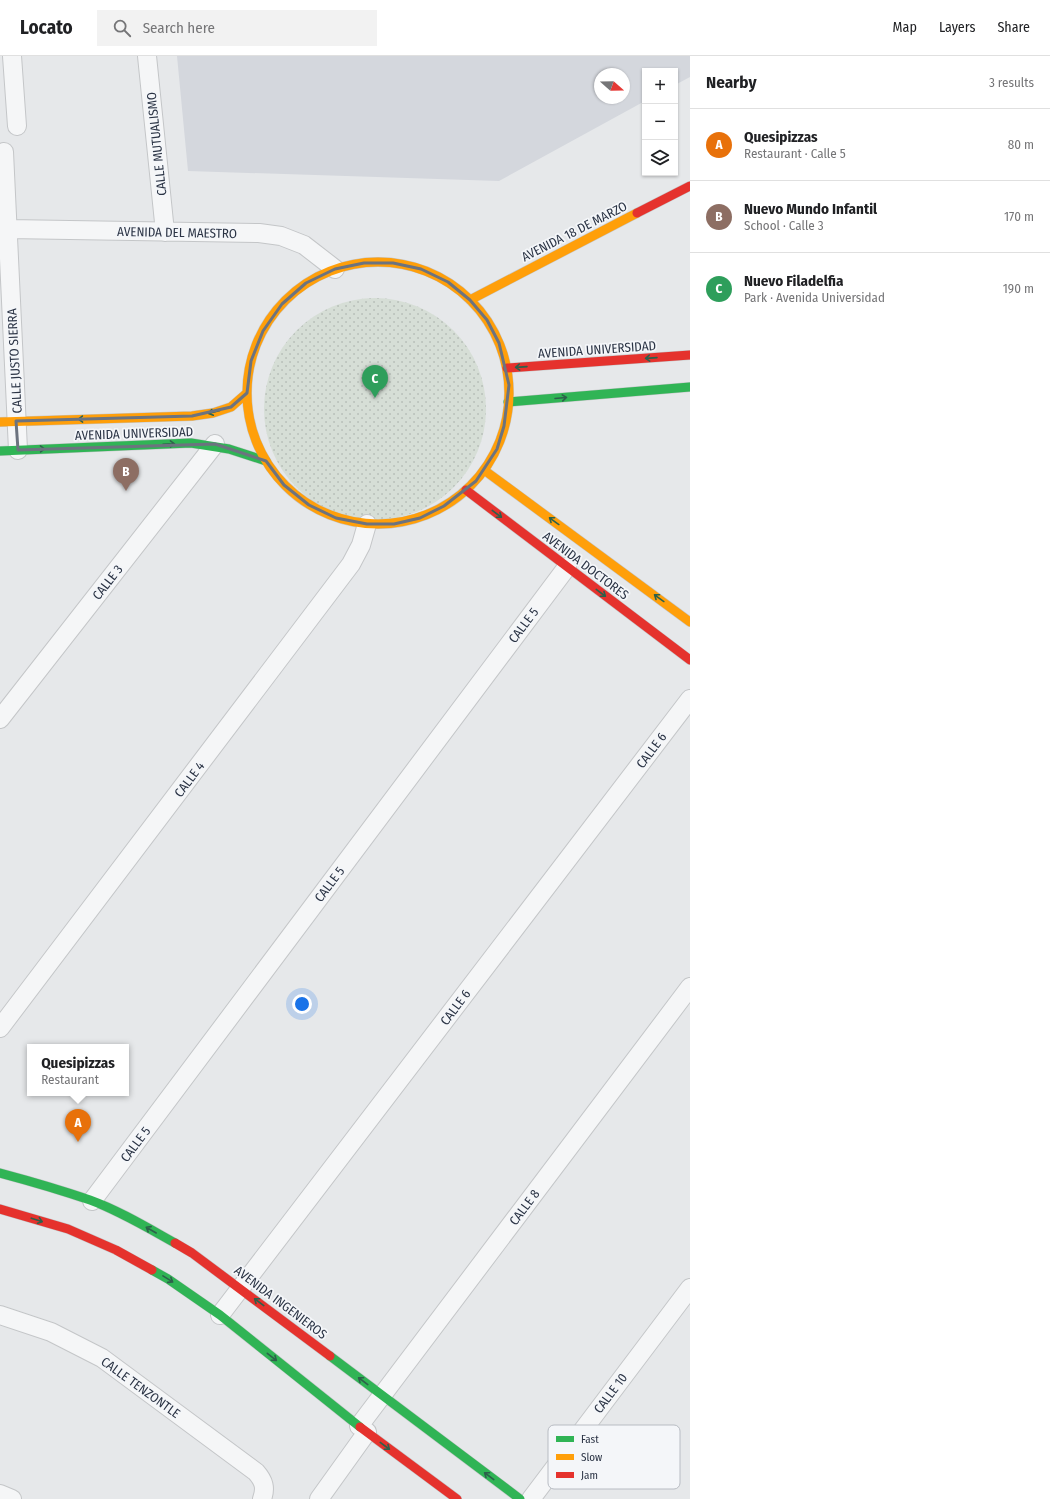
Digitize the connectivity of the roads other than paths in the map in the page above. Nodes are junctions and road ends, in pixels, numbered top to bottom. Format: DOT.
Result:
graph roads {
  1 [pos="12,56"];
  2 [pos="147,56"];
  3 [pos="17,126"];
  4 [pos="4,152"];
  5 [pos="690,186"];
  6 [pos="8,229"];
  7 [pos="165,232"];
  8 [pos="335,269"];
  9 [pos="470,300"];
  10 [pos="690,355"];
  11 [pos="507,368"];
  12 [pos="690,387"];
  13 [pos="247,393"];
  14 [pos="508,402"];
  15 [pos="8,422"];
  16 [pos="215,444"];
  17 [pos="9,450"];
  18 [pos="266,461"];
  19 [pos="484,470"];
  20 [pos="466,490"];
  21 [pos="367,524"];
  22 [pos="567,567"];
  23 [pos="690,622"];
  24 [pos="690,660"];
  25 [pos="690,699"];
  26 [pos="0,719"];
  27 [pos="690,987"];
  28 [pos="0,1028"];
  29 [pos="0,1174"];
  30 [pos="92,1201"];
  31 [pos="0,1209"];
  32 [pos="241,1288"];
  33 [pos="690,1288"];
  34 [pos="0,1315"];
  35 [pos="220,1315"];
  36 [pos="382,1395"];
  37 [pos="587,1425"];
  38 [pos="363,1429"];
  39 [pos="548,1476"];
  40 [pos="263,1492"];
  41 [pos="0,1494"];
  42 [pos="12,1499"];
  43 [pos="319,1499"];
  44 [pos="457,1499"];
  45 [pos="520,1499"];
  46 [pos="531,1499"];
  1 -- 3 [label="street"];
  2 -- 7 [label="street, CALLE MUTUALISMO"];
  4 -- 6 [label="street, CALLE JUSTO SIERRA"];
  5 -- 9 [label="street, AVENIDA 18 DE MARZO"];
  6 -- 7 [label="street, AVENIDA DEL MAESTRO"];
  6 -- 15 [label="street, CALLE JUSTO SIERRA"];
  7 -- 8 [label="street, AVENIDA DEL MAESTRO"];
  8 -- 9 [label="street"];
  8 -- 13 [label="street"];
  9 -- 11 [label="street"];
  10 -- 11 [label="street, AVENIDA UNIVERSIDAD, one-way"];
  11 -- 14 [label="street"];
  14 -- 12 [label="street, one-way"];
  13 -- 15 [label="street, AVENIDA UNIVERSIDAD, one-way"];
  13 -- 18 [label="street"];
  14 -- 19 [label="street"];
  15 -- 17 [label="street, CALLE JUSTO SIERRA"];
  17 -- 16 [label="street, AVENIDA UNIVERSIDAD, one-way"];
  16 -- 18 [label="street, AVENIDA UNIVERSIDAD"];
  16 -- 26 [label="street, CALLE 3"];
  18 -- 21 [label="street"];
  19 -- 20 [label="street"];
  23 -- 19 [label="street, AVENIDA DOCTORES, one-way"];
  20 -- 21 [label="street"];
  20 -- 22 [label="street, AVENIDA DOCTORES, one-way"];
  21 -- 28 [label="street, CALLE 4"];
  22 -- 24 [label="street, AVENIDA DOCTORES, one-way"];
  22 -- 30 [label="street, CALLE 5"];
  25 -- 32 [label="street, CALLE 6"];
  27 -- 36 [label="street, CALLE 8"];
  29 -- 30 [label="street, AVENIDA INGENIEROS"];
  32 -- 30 [label="street, AVENIDA INGENIEROS, one-way"];
  31 -- 35 [label="street, one-way"];
  32 -- 35 [label="street, CALLE 6"];
  36 -- 32 [label="street, AVENIDA INGENIEROS, one-way"];
  33 -- 37 [label="street, CALLE 10"];
  34 -- 40 [label="street, CALLE TENZONTLE"];
  35 -- 38 [label="street, one-way"];
  36 -- 38 [label="street, CALLE 8"];
  45 -- 36 [label="street, AVENIDA INGENIEROS, one-way"];
  38 -- 43 [label="street, CALLE 8"];
  38 -- 44 [label="street, one-way"];
  39 -- 46 [label="street, CALLE 10"];
  41 -- 42 [label="street"];
}
